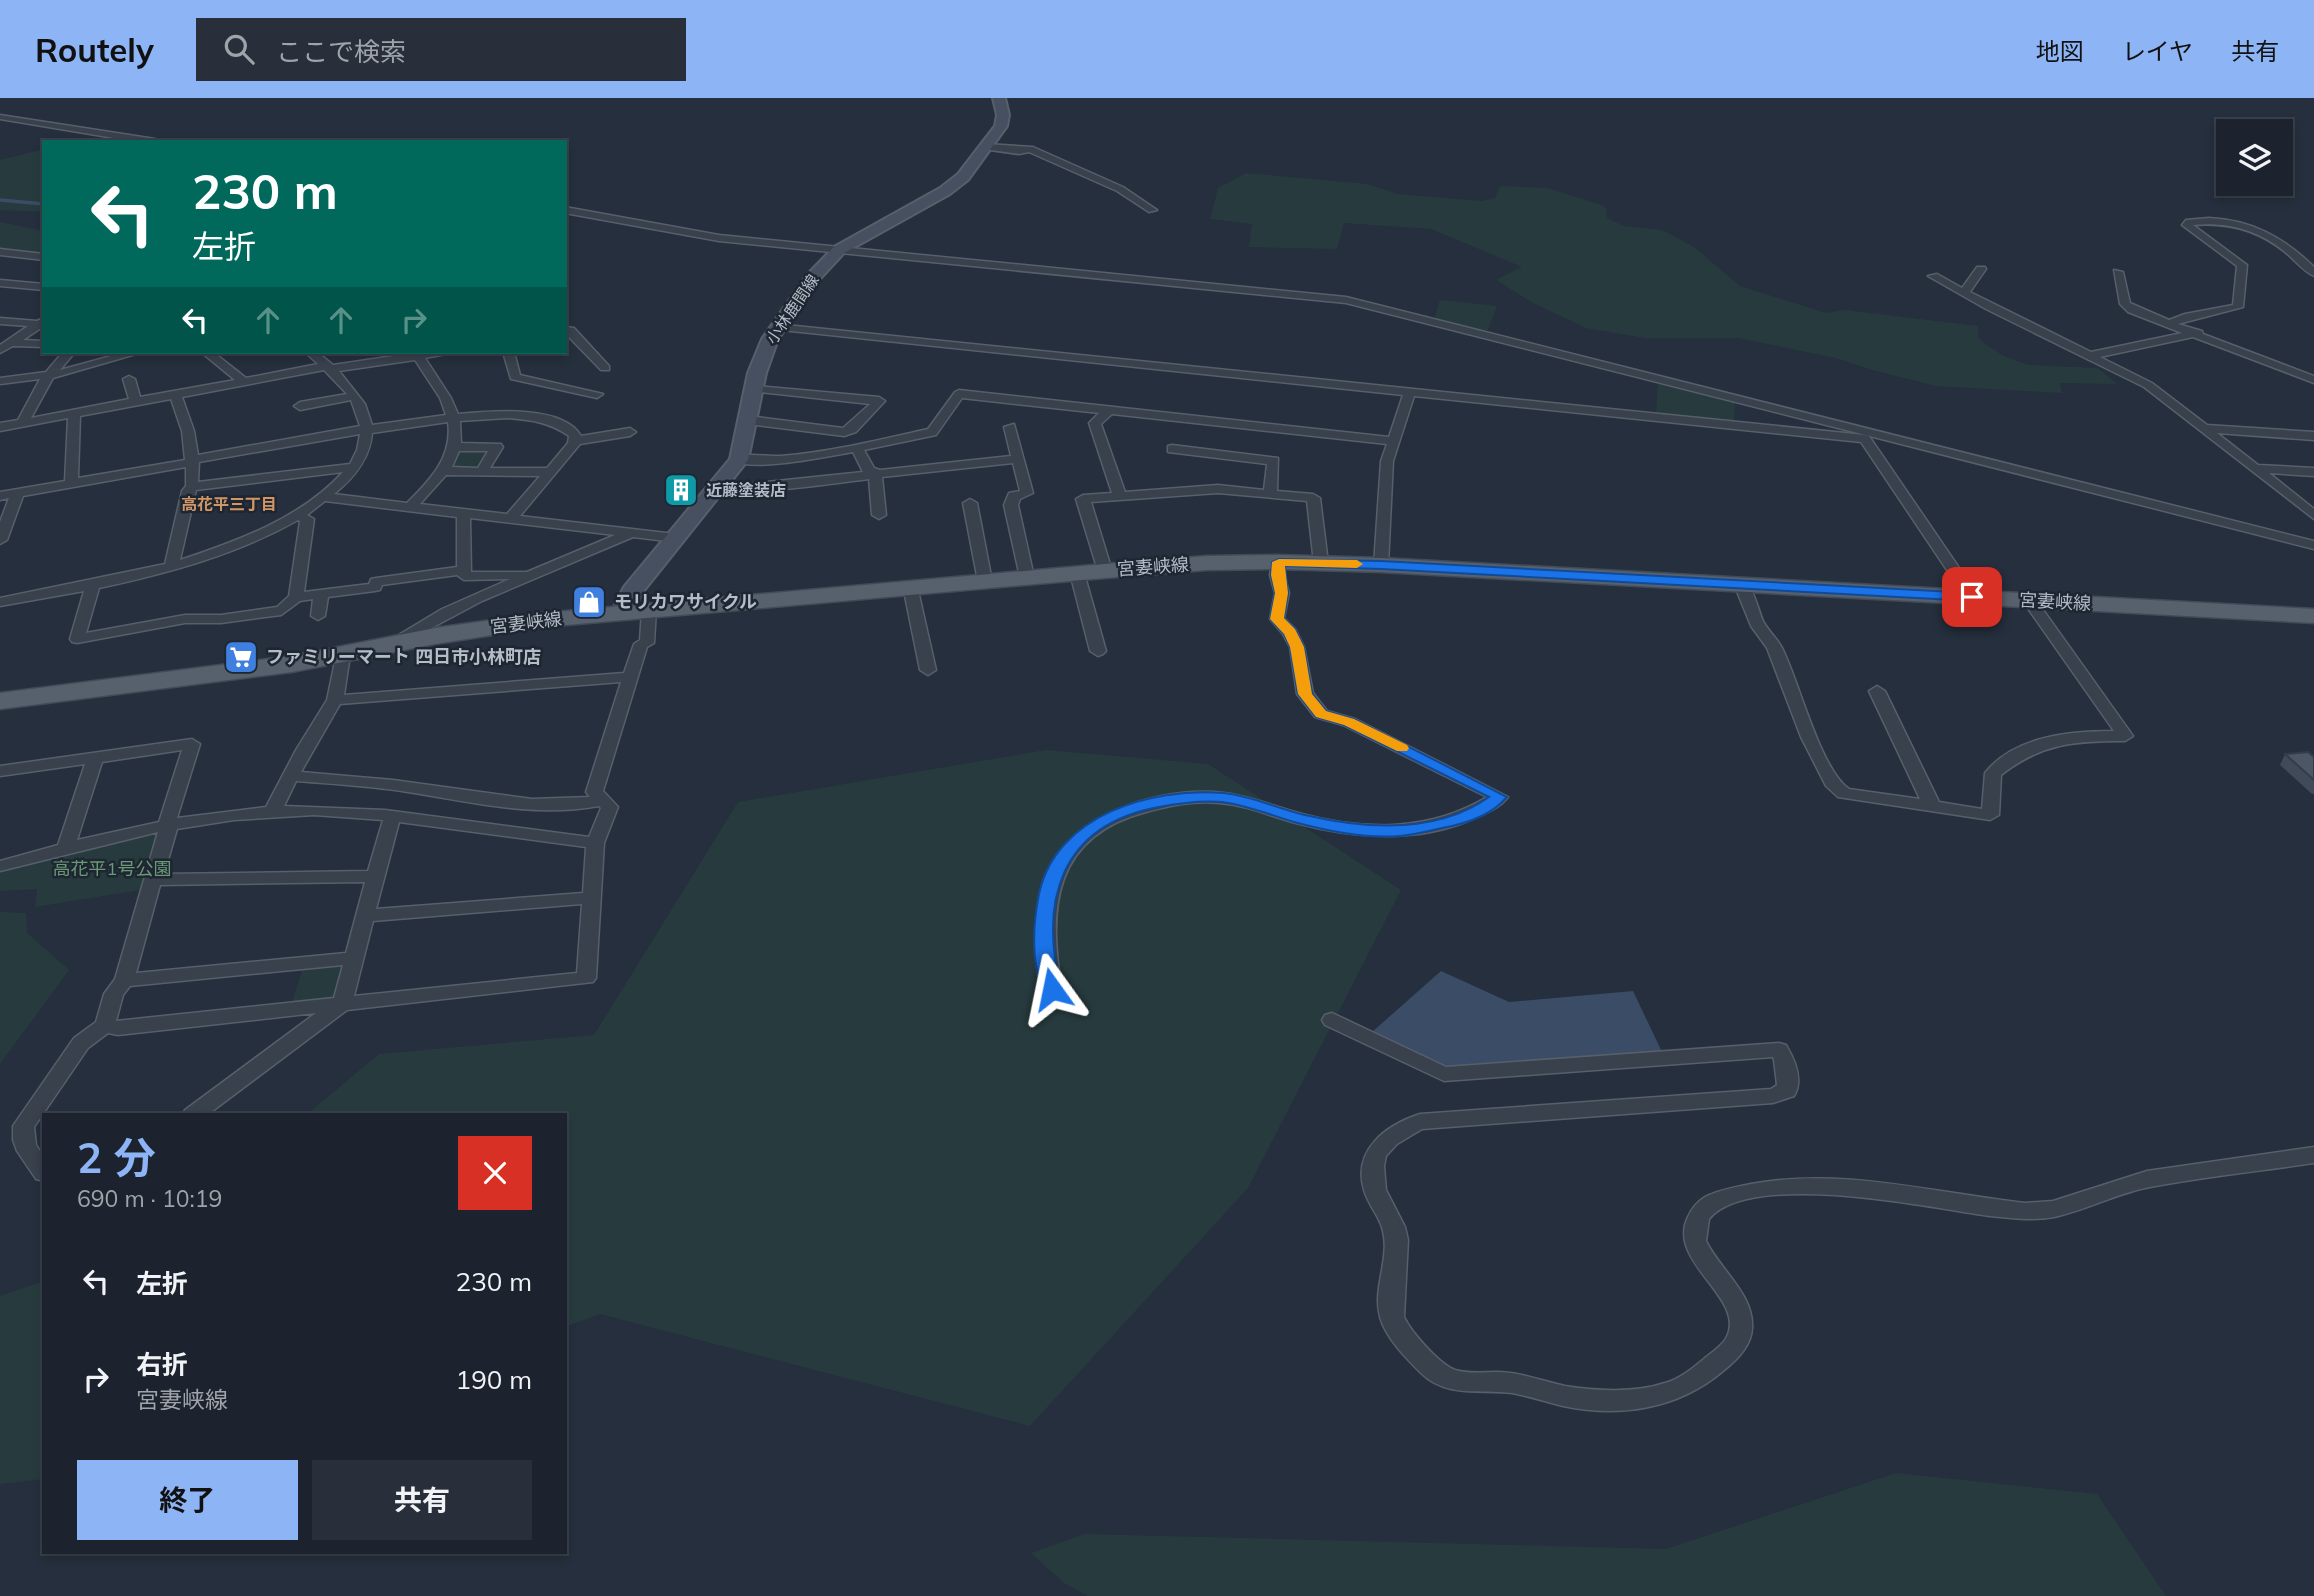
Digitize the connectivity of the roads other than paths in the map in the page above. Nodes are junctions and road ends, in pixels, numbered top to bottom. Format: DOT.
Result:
graph roads {
  1 [pos="999,98"];
  2 [pos="0,117"];
  3 [pos="143,140"];
  4 [pos="986,147"];
  5 [pos="1057,161"];
  6 [pos="1062,175"];
  7 [pos="567,210"];
  8 [pos="1152,210"];
  9 [pos="838,250"];
  10 [pos="0,252"];
  11 [pos="42,257"];
  12 [pos="1982,269"];
  13 [pos="2118,272"];
  14 [pos="2314,273"];
  15 [pos="1933,276"];
  16 [pos="42,278"];
  17 [pos="0,283"];
  18 [pos="25,285"];
  19 [pos="42,287"];
  20 [pos="1964,293"];
  21 [pos="0,321"];
  22 [pos="42,322"];
  23 [pos="2172,323"];
  24 [pos="776,327"];
  25 [pos="567,330"];
  26 [pos="2198,333"];
  27 [pos="42,344"];
  28 [pos="3,346"];
  29 [pos="67,354"];
  30 [pos="103,354"];
  31 [pos="131,354"];
  32 [pos="209,354"];
  33 [pos="312,354"];
  34 [pos="430,354"];
  35 [pos="509,354"];
  36 [pos="387,356"];
  37 [pos="418,356"];
  38 [pos="2090,356"];
  39 [pos="118,358"];
  40 [pos="328,368"];
  41 [pos="605,368"];
  42 [pos="49,376"];
  43 [pos="129,379"];
  44 [pos="2314,380"];
  45 [pos="0,381"];
  46 [pos="244,382"];
  47 [pos="755,389"];
  48 [pos="1410,392"];
  49 [pos="597,394"];
  50 [pos="174,395"];
  51 [pos="353,396"];
  52 [pos="136,402"];
  53 [pos="300,406"];
  54 [pos="1109,410"];
  55 [pos="74,414"];
  56 [pos="456,419"];
  57 [pos="748,420"];
  58 [pos="22,423"];
  59 [pos="0,427"];
  60 [pos="1010,427"];
  61 [pos="2206,429"];
  62 [pos="366,430"];
  63 [pos="630,432"];
  64 [pos="1862,434"];
  65 [pos="2314,436"];
  66 [pos="575,441"];
  67 [pos="1394,441"];
  68 [pos="455,447"];
  69 [pos="857,448"];
  70 [pos="1171,449"];
  71 [pos="1018,459"];
  72 [pos="739,460"];
  73 [pos="193,461"];
  74 [pos="354,467"];
  75 [pos="2256,469"];
  76 [pos="444,471"];
  77 [pos="482,471"];
  78 [pos="551,471"];
  79 [pos="2314,472"];
  80 [pos="872,473"];
  81 [pos="71,485"];
  82 [pos="192,487"];
  83 [pos="716,488"];
  84 [pos="17,494"];
  85 [pos="1270,494"];
  86 [pos="0,496"];
  87 [pos="324,496"];
  88 [pos="1120,497"];
  89 [pos="970,503"];
  90 [pos="411,506"];
  91 [pos="465,512"];
  92 [pos="879,515"];
  93 [pos="2314,515"];
  94 [pos="299,516"];
  95 [pos="511,518"];
  96 [pos="631,533"];
  97 [pos="675,538"];
  98 [pos="0,540"];
  99 [pos="2314,545"];
  100 [pos="1279,562"];
  101 [pos="1321,563"];
  102 [pos="172,565"];
  103 [pos="1381,565"];
  104 [pos="464,570"];
  105 [pos="1105,571"];
  106 [pos="1077,573"];
  107 [pos="522,575"];
  108 [pos="1027,577"];
  109 [pos="985,581"];
  110 [pos="1741,584"];
  111 [pos="93,585"];
  112 [pos="910,586"];
  113 [pos="321,594"];
  114 [pos="296,597"];
  115 [pos="1972,597"];
  116 [pos="2029,600"];
  117 [pos="0,602"];
  118 [pos="636,610"];
  119 [pos="318,616"];
  120 [pos="2314,616"];
  121 [pos="392,645"];
  122 [pos="1098,651"];
  123 [pos="342,655"];
  124 [pos="928,670"];
  125 [pos="629,677"];
  126 [pos="1877,691"];
  127 [pos="335,700"];
  128 [pos="0,701"];
  129 [pos="95,758"];
  130 [pos="0,771"];
  131 [pos="290,776"];
  132 [pos="601,800"];
  133 [pos="1933,807"];
  134 [pos="272,812"];
  135 [pos="393,816"];
  136 [pos="168,825"];
  137 [pos="595,843"];
  138 [pos="65,849"];
  139 [pos="0,866"];
  140 [pos="375,876"];
  141 [pos="154,880"];
  142 [pos="590,898"];
  143 [pos="364,916"];
  144 [pos="354,958"];
  145 [pos="124,980"];
  146 [pos="1052,989"];
  147 [pos="342,1004"];
  148 [pos="1332,1020"];
  149 [pos="105,1025"];
  150 [pos="195,1113"];
  151 [pos="2314,1155"];
  152 [pos="42,1170"];
  1 -- 4 [label="main road, 小林鹿間線"];
  2 -- 3 [label="street"];
  4 -- 5 [label="street"];
  4 -- 9 [label="main road, 小林鹿間線"];
  5 -- 6 [label="street"];
  5 -- 8 [label="street"];
  7 -- 9 [label="street"];
  9 -- 24 [label="main road, 小林鹿間線"];
  9 -- 64 [label="street"];
  10 -- 11 [label="street"];
  12 -- 20 [label="street"];
  13 -- 23 [label="street"];
  14 -- 23 [label="street"];
  15 -- 20 [label="street"];
  16 -- 18 [label="street"];
  17 -- 18 [label="street"];
  18 -- 19 [label="street"];
  20 -- 38 [label="street"];
  21 -- 22 [label="street"];
  22 -- 28 [label="street"];
  23 -- 26 [label="street"];
  24 -- 47 [label="main road, 小林鹿間線"];
  24 -- 48 [label="street"];
  25 -- 41 [label="street"];
  26 -- 38 [label="street"];
  26 -- 44 [label="street"];
  27 -- 28 [label="street"];
  29 -- 42 [label="street"];
  30 -- 39 [label="street"];
  31 -- 39 [label="street"];
  32 -- 46 [label="street"];
  33 -- 40 [label="street"];
  34 -- 37 [label="street"];
  35 -- 49 [label="street"];
  36 -- 37 [label="street"];
  36 -- 40 [label="street"];
  37 -- 56 [label="street"];
  38 -- 61 [label="street"];
  39 -- 42 [label="street"];
  40 -- 46 [label="street"];
  40 -- 51 [label="street"];
  42 -- 45 [label="street"];
  42 -- 58 [label="street"];
  43 -- 52 [label="street"];
  46 -- 50 [label="street"];
  47 -- 57 [label="main road, 小林鹿間線"];
  47 -- 57 [label="street"];
  48 -- 64 [label="street"];
  48 -- 67 [label="street"];
  50 -- 52 [label="street"];
  50 -- 73 [label="street"];
  51 -- 53 [label="street"];
  51 -- 62 [label="street"];
  52 -- 55 [label="street"];
  54 -- 67 [label="street"];
  54 -- 69 [label="street"];
  54 -- 88 [label="street"];
  55 -- 58 [label="street"];
  55 -- 81 [label="street"];
  56 -- 62 [label="street"];
  56 -- 66 [label="street"];
  56 -- 68 [label="street"];
  57 -- 72 [label="main road, 小林鹿間線"];
  58 -- 59 [label="street"];
  60 -- 71 [label="street"];
  61 -- 65 [label="street"];
  61 -- 75 [label="street"];
  62 -- 73 [label="street"];
  62 -- 74 [label="street"];
  63 -- 66 [label="street"];
  64 -- 99 [label="street"];
  64 -- 115 [label="street"];
  66 -- 78 [label="street"];
  67 -- 103 [label="street"];
  68 -- 76 [label="street"];
  68 -- 77 [label="street"];
  69 -- 72 [label="street"];
  69 -- 80 [label="street"];
  70 -- 85 [label="street"];
  71 -- 80 [label="street"];
  71 -- 108 [label="street"];
  72 -- 83 [label="main road, 小林鹿間線"];
  73 -- 81 [label="street"];
  73 -- 82 [label="street"];
  74 -- 82 [label="street"];
  74 -- 87 [label="street"];
  75 -- 79 [label="street"];
  75 -- 93 [label="street"];
  76 -- 77 [label="street"];
  76 -- 90 [label="street"];
  77 -- 78 [label="street"];
  78 -- 95 [label="street"];
  80 -- 83 [label="street"];
  80 -- 92 [label="street"];
  81 -- 84 [label="street"];
  82 -- 102 [label="street"];
  83 -- 97 [label="main road, 小林鹿間線"];
  84 -- 86 [label="street"];
  84 -- 98 [label="street"];
  85 -- 88 [label="street"];
  85 -- 101 [label="street"];
  87 -- 90 [label="street"];
  87 -- 94 [label="street"];
  88 -- 105 [label="street"];
  89 -- 109 [label="street"];
  90 -- 91 [label="street"];
  91 -- 95 [label="street"];
  91 -- 104 [label="street"];
  94 -- 102 [label="street"];
  94 -- 114 [label="street"];
  95 -- 96 [label="street"];
  96 -- 97 [label="street"];
  96 -- 121 [label="street"];
  97 -- 118 [label="main road, 小林鹿間線"];
  100 -- 101 [label="main road, 宮妻峡線"];
  100 -- 105 [label="main road, 宮妻峡線"];
  100 -- 146 [label="street"];
  101 -- 103 [label="main road, 宮妻峡線"];
  102 -- 111 [label="street"];
  103 -- 110 [label="main road, 宮妻峡線"];
  104 -- 107 [label="street"];
  104 -- 113 [label="street"];
  105 -- 106 [label="main road, 宮妻峡線"];
  106 -- 108 [label="main road, 宮妻峡線"];
  106 -- 122 [label="street"];
  108 -- 109 [label="main road, 宮妻峡線"];
  109 -- 112 [label="main road, 宮妻峡線"];
  110 -- 115 [label="main road, 宮妻峡線"];
  110 -- 133 [label="street"];
  111 -- 114 [label="street"];
  111 -- 117 [label="street"];
  112 -- 118 [label="main road, 宮妻峡線"];
  112 -- 124 [label="street"];
  113 -- 114 [label="street"];
  113 -- 119 [label="street"];
  115 -- 116 [label="main road, 宮妻峡線"];
  116 -- 120 [label="main road, 宮妻峡線"];
  116 -- 133 [label="street"];
  118 -- 121 [label="main road, 宮妻峡線"];
  118 -- 125 [label="street"];
  121 -- 123 [label="main road, 宮妻峡線"];
  123 -- 127 [label="street"];
  123 -- 128 [label="main road, 宮妻峡線"];
  125 -- 127 [label="street"];
  125 -- 132 [label="street"];
  126 -- 133 [label="street"];
  127 -- 131 [label="street"];
  129 -- 130 [label="street"];
  129 -- 136 [label="street"];
  129 -- 138 [label="street"];
  131 -- 132 [label="street"];
  131 -- 134 [label="street"];
  132 -- 137 [label="street"];
  134 -- 135 [label="street"];
  134 -- 136 [label="street"];
  135 -- 137 [label="street"];
  135 -- 140 [label="street"];
  136 -- 138 [label="street"];
  136 -- 141 [label="street"];
  137 -- 142 [label="street"];
  138 -- 139 [label="street"];
  140 -- 141 [label="street"];
  140 -- 143 [label="street"];
  141 -- 145 [label="street"];
  142 -- 143 [label="street"];
  142 -- 147 [label="street"];
  143 -- 144 [label="street"];
  144 -- 145 [label="street"];
  144 -- 147 [label="street"];
  145 -- 149 [label="street"];
  147 -- 149 [label="street"];
  147 -- 150 [label="street"];
  148 -- 151 [label="street"];
  149 -- 152 [label="street"];
}
